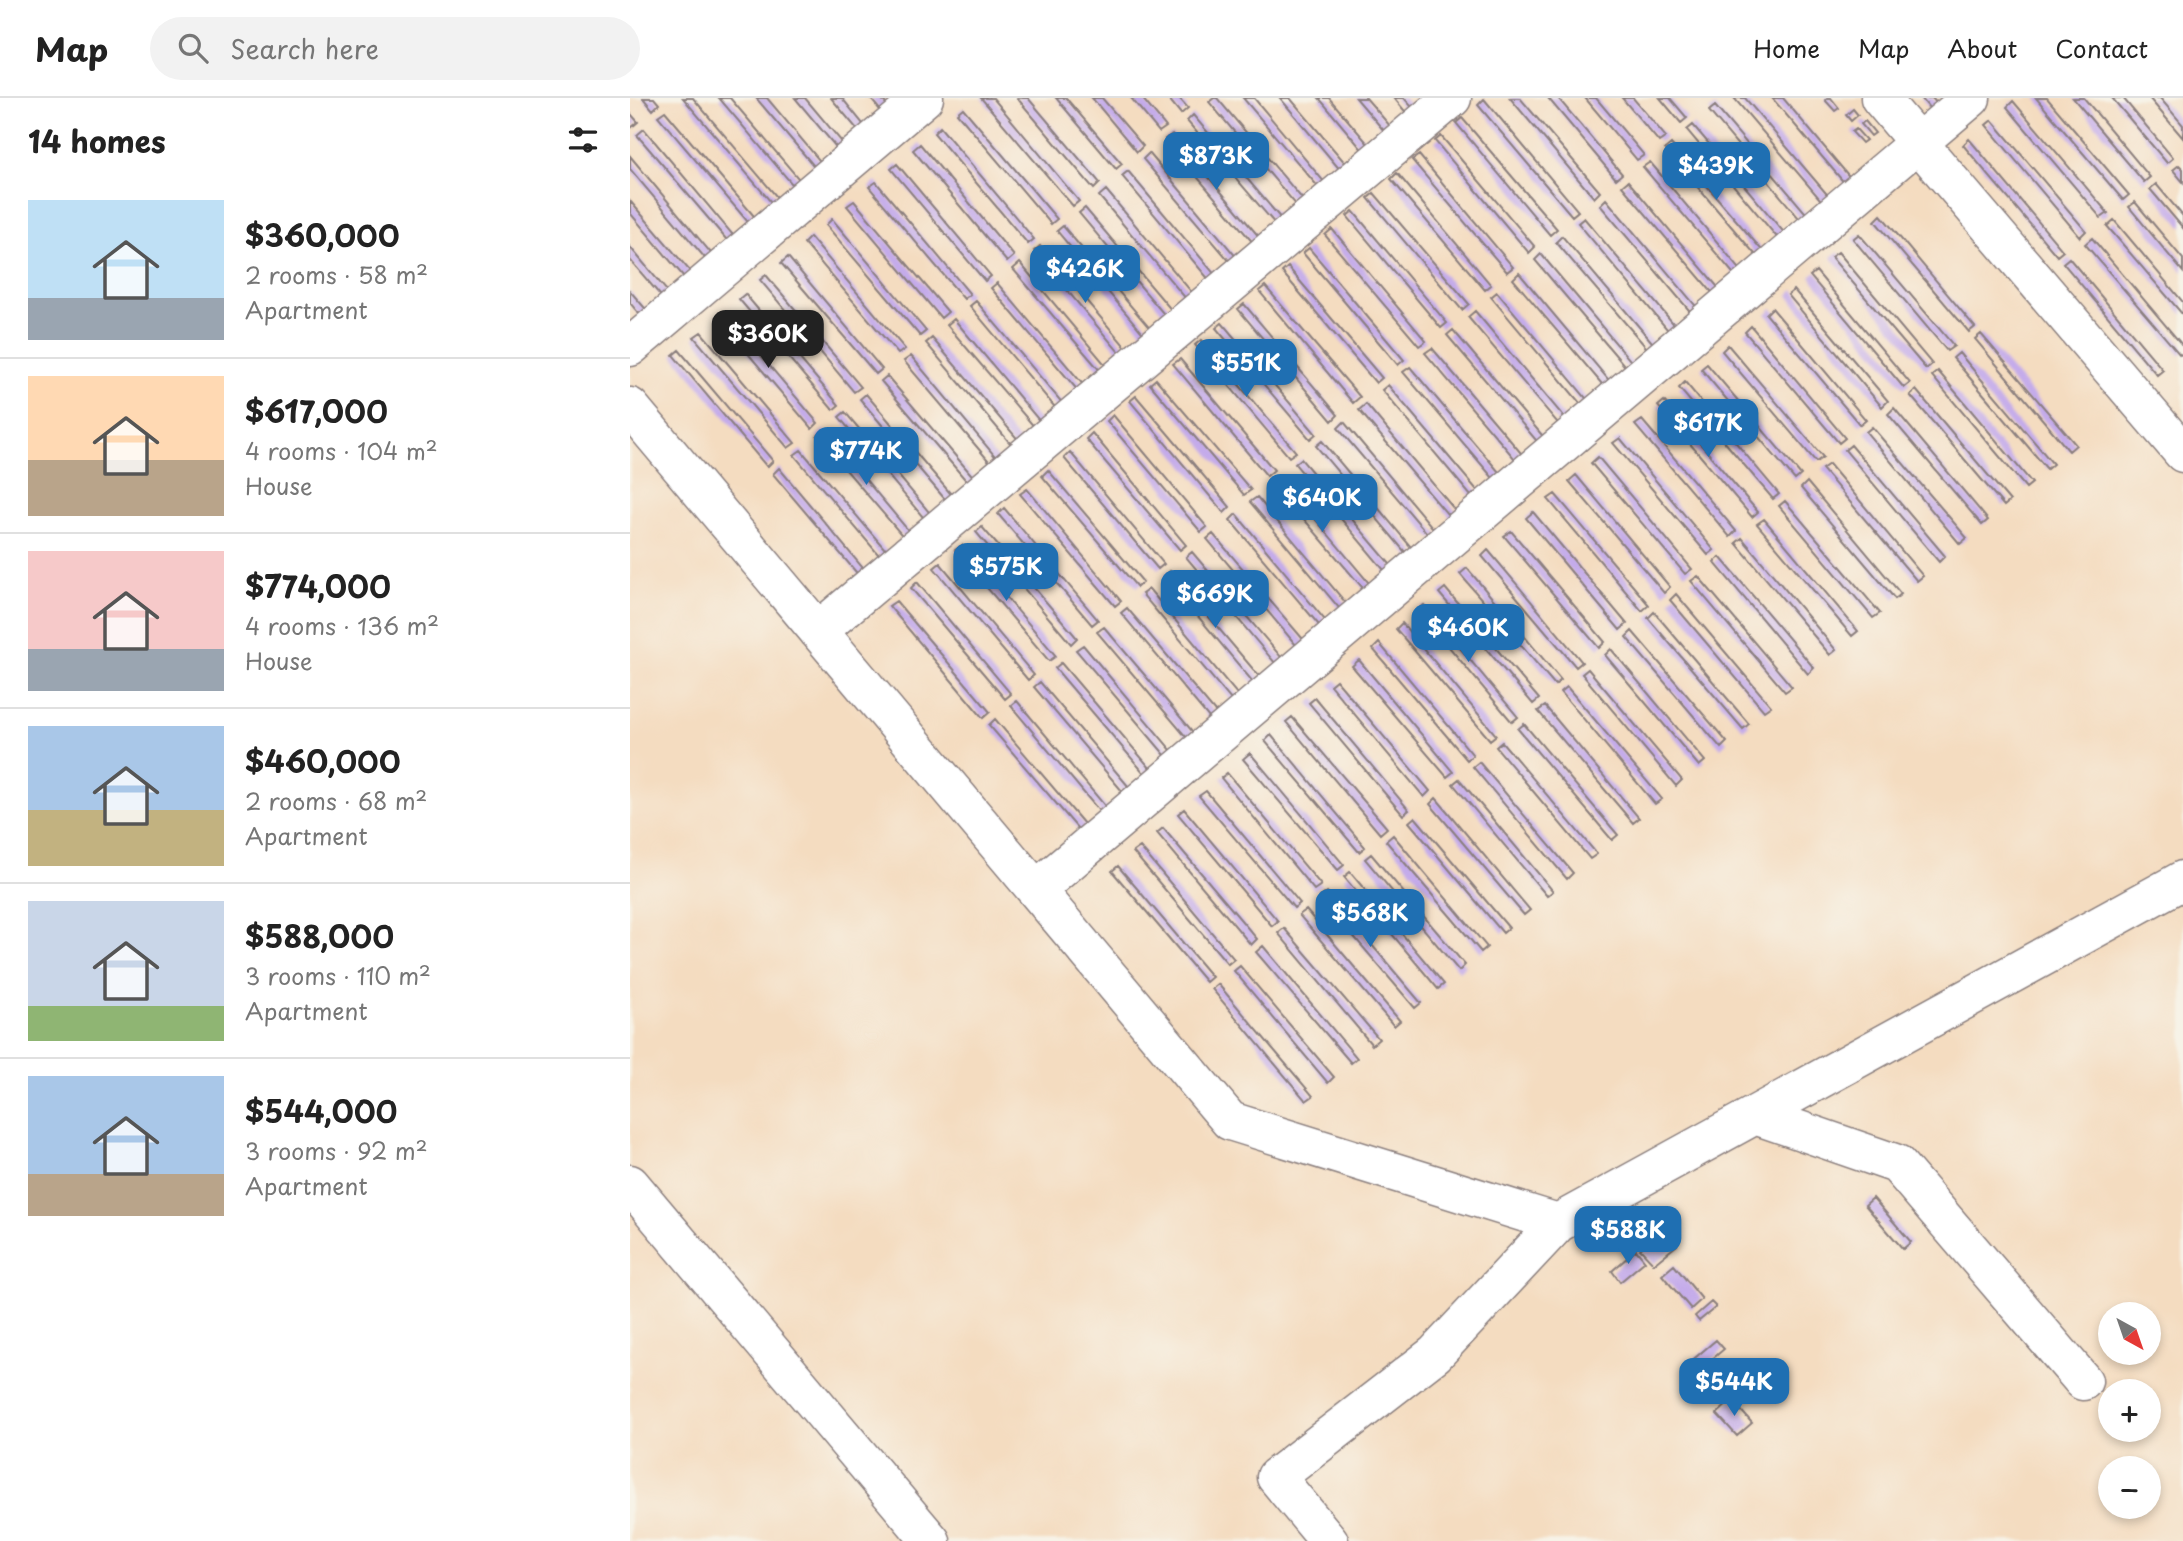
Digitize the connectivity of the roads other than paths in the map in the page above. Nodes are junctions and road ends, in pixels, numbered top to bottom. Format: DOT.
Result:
graph roads {
  1 [pos="924,98"];
  2 [pos="1452,98"];
  3 [pos="1880,98"];
  4 [pos="1971,98"];
  5 [pos="1918,143"];
  6 [pos="630,347"];
  7 [pos="630,407"];
  8 [pos="2183,453"];
  9 [pos="818,631"];
  10 [pos="2183,880"];
  11 [pos="1036,890"];
  12 [pos="1755,1115"];
  13 [pos="630,1184"];
  14 [pos="1558,1223"];
  15 [pos="2082,1381"];
  16 [pos="931,1541"];
  17 [pos="1329,1541"];
  1 -- 6 [label="lane"];
  2 -- 9 [label="lane"];
  3 -- 5 [label="lane"];
  4 -- 5 [label="lane"];
  5 -- 8 [label="lane"];
  5 -- 11 [label="lane"];
  7 -- 9 [label="lane"];
  9 -- 11 [label="lane"];
  10 -- 12 [label="lane"];
  11 -- 14 [label="lane"];
  12 -- 14 [label="lane"];
  12 -- 15 [label="lane"];
  13 -- 16 [label="lane"];
  14 -- 17 [label="lane"];
}
